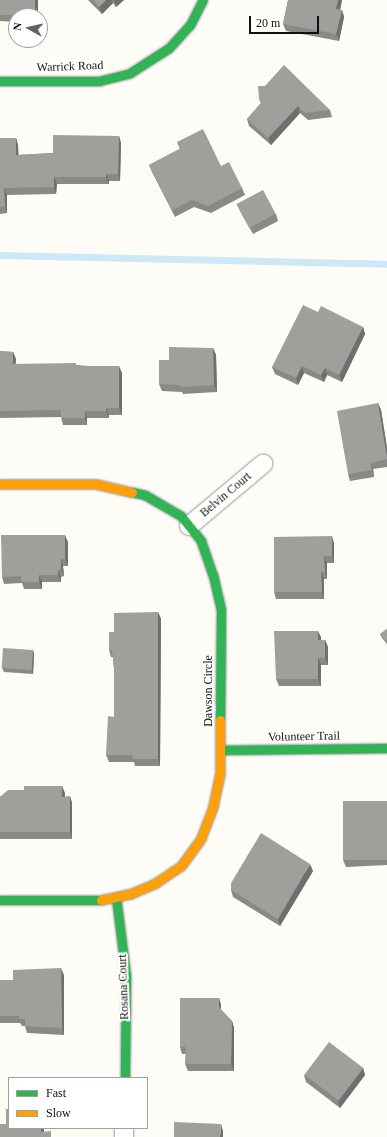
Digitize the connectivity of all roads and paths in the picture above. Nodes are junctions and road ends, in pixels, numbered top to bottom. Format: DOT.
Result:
graph roads {
  1 [pos="204,0"];
  2 [pos="0,81"];
  3 [pos="263,464"];
  4 [pos="0,484"];
  5 [pos="189,526"];
  6 [pos="387,748"];
  7 [pos="221,750"];
  8 [pos="116,897"];
  9 [pos="0,900"];
  10 [pos="125,1077"];
  1 -- 2 [label="street, Warrick Road"];
  3 -- 5 [label="street, Belvin Court"];
  4 -- 5 [label="street, Dawson Circle"];
  5 -- 7 [label="street, Dawson Circle"];
  6 -- 7 [label="street, Volunteer Trail"];
  7 -- 8 [label="street, Dawson Circle"];
  8 -- 9 [label="street, Dawson Circle"];
  8 -- 10 [label="street, Rosana Court"];
}
